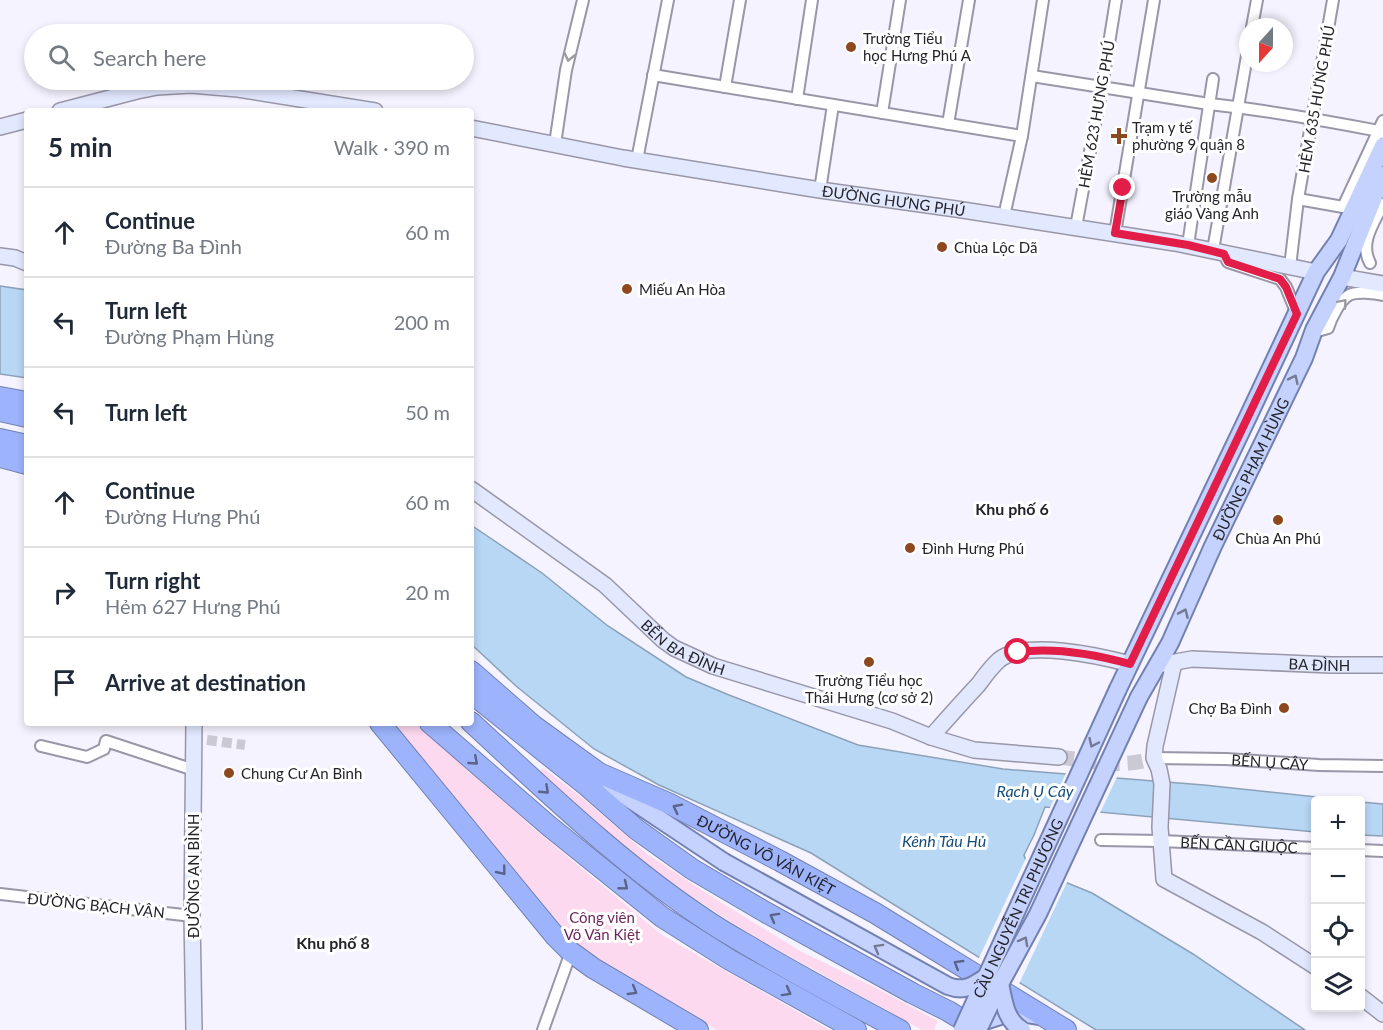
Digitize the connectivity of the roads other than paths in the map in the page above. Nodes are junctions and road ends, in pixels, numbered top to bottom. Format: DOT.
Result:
graph roads {
  1 [pos="583,0"];
  2 [pos="668,0"];
  3 [pos="740,0"];
  4 [pos="812,0"];
  5 [pos="900,0"];
  6 [pos="969,0"];
  7 [pos="1043,0"];
  8 [pos="1116,0"];
  9 [pos="1154,0"];
  10 [pos="1257,0"];
  11 [pos="1333,0"];
  12 [pos="1254,18"];
  13 [pos="1244,72"];
  14 [pos="653,75"];
  15 [pos="1032,76"];
  16 [pos="1213,79"];
  17 [pos="725,87"];
  18 [pos="1102,87"];
  19 [pos="142,90"];
  20 [pos="243,90"];
  21 [pos="1139,93"];
  22 [pos="797,99"];
  23 [pos="1209,104"];
  24 [pos="833,105"];
  25 [pos="1238,107"];
  26 [pos="72,108"];
  27 [pos="356,108"];
  28 [pos="882,113"];
  29 [pos="1312,118"];
  30 [pos="24,121"];
  31 [pos="948,124"];
  32 [pos="0,127"];
  33 [pos="474,129"];
  34 [pos="1382,133"];
  35 [pos="1022,136"];
  36 [pos="555,144"];
  37 [pos="636,160"];
  38 [pos="1383,175"];
  39 [pos="820,190"];
  40 [pos="1298,199"];
  41 [pos="1383,204"];
  42 [pos="1004,216"];
  43 [pos="1076,227"];
  44 [pos="1115,233"];
  45 [pos="1349,237"];
  46 [pos="1188,245"];
  47 [pos="1219,252"];
  48 [pos="0,256"];
  49 [pos="24,262"];
  50 [pos="1370,263"];
  51 [pos="1290,267"];
  52 [pos="1316,272"];
  53 [pos="1342,277"];
  54 [pos="1383,284"];
  55 [pos="1383,294"];
  56 [pos="1297,314"];
  57 [pos="1314,330"];
  58 [pos="0,397"];
  59 [pos="24,401"];
  60 [pos="0,411"];
  61 [pos="24,416"];
  62 [pos="0,438"];
  63 [pos="24,444"];
  64 [pos="0,457"];
  65 [pos="24,463"];
  66 [pos="474,491"];
  67 [pos="1130,664"];
  68 [pos="1166,664"];
  69 [pos="1383,665"];
  70 [pos="474,674"];
  71 [pos="1118,689"];
  72 [pos="474,695"];
  73 [pos="474,695"];
  74 [pos="1139,697"];
  75 [pos="474,725"];
  76 [pos="194,726"];
  77 [pos="382,726"];
  78 [pos="433,726"];
  79 [pos="534,726"];
  80 [pos="932,737"];
  81 [pos="41,746"];
  82 [pos="1059,758"];
  83 [pos="1154,758"];
  84 [pos="1383,766"];
  85 [pos="194,770"];
  86 [pos="599,773"];
  87 [pos="1161,833"];
  88 [pos="1101,840"];
  89 [pos="1311,848"];
  90 [pos="1365,850"];
  91 [pos="1383,850"];
  92 [pos="0,894"];
  93 [pos="192,916"];
  94 [pos="571,952"];
  95 [pos="1311,964"];
  96 [pos="993,980"];
  97 [pos="1365,999"];
  98 [pos="1383,1014"];
  99 [pos="1044,1016"];
  100 [pos="970,1029"];
  101 [pos="194,1030"];
  102 [pos="543,1030"];
  103 [pos="698,1030"];
  104 [pos="856,1030"];
  105 [pos="900,1030"];
  106 [pos="1022,1030"];
  107 [pos="1066,1030"];
  1 -- 36 [label="street, one-way"];
  2 -- 14 [label="street"];
  3 -- 17 [label="street"];
  4 -- 22 [label="street"];
  5 -- 28 [label="street"];
  6 -- 31 [label="street"];
  7 -- 15 [label="street"];
  8 -- 18 [label="street, HẺM 623 HƯNG PHÚ"];
  9 -- 21 [label="street"];
  10 -- 12 [label="street"];
  11 -- 29 [label="street, HẺM 635 HƯNG PHÚ"];
  13 -- 25 [label="street"];
  14 -- 17 [label="street"];
  14 -- 37 [label="street"];
  15 -- 18 [label="street"];
  15 -- 35 [label="street"];
  16 -- 23 [label="street"];
  17 -- 22 [label="street"];
  18 -- 21 [label="street"];
  18 -- 43 [label="street, HẺM 623 HƯNG PHÚ"];
  19 -- 26 [label="street"];
  20 -- 27 [label="street"];
  21 -- 23 [label="street"];
  21 -- 44 [label="street"];
  22 -- 24 [label="street"];
  23 -- 25 [label="street"];
  23 -- 46 [label="street"];
  24 -- 28 [label="street"];
  24 -- 39 [label="street"];
  25 -- 29 [label="street"];
  25 -- 47 [label="street"];
  28 -- 31 [label="street"];
  29 -- 34 [label="street"];
  29 -- 40 [label="street, HẺM 635 HƯNG PHÚ"];
  30 -- 32 [label="street"];
  31 -- 35 [label="street"];
  33 -- 36 [label="street, ĐƯỜNG HƯNG PHÚ"];
  34 -- 40 [label="street"];
  34 -- 45 [label="main road"];
  35 -- 42 [label="street"];
  36 -- 37 [label="street, ĐƯỜNG HƯNG PHÚ"];
  37 -- 39 [label="street, ĐƯỜNG HƯNG PHÚ"];
  38 -- 45 [label="main road"];
  39 -- 42 [label="street, ĐƯỜNG HƯNG PHÚ"];
  40 -- 51 [label="street, HẺM 635 HƯNG PHÚ"];
  41 -- 50 [label="street"];
  42 -- 43 [label="street, ĐƯỜNG HƯNG PHÚ"];
  43 -- 44 [label="street, ĐƯỜNG HƯNG PHÚ"];
  44 -- 46 [label="street, ĐƯỜNG HƯNG PHÚ"];
  45 -- 52 [label="main road, ĐƯỜNG PHẠM HÙNG"];
  45 -- 53 [label="main road, ĐƯỜNG PHẠM HÙNG"];
  46 -- 47 [label="street, ĐƯỜNG HƯNG PHÚ"];
  47 -- 51 [label="street, ĐƯỜNG HƯNG PHÚ"];
  47 -- 56 [label="street"];
  48 -- 49 [label="street"];
  51 -- 52 [label="street, ĐƯỜNG HƯNG PHÚ"];
  52 -- 56 [label="main road, ĐƯỜNG PHẠM HÙNG"];
  53 -- 54 [label="street"];
  53 -- 57 [label="main road, ĐƯỜNG PHẠM HÙNG"];
  57 -- 55 [label="street, one-way"];
  56 -- 67 [label="main road, ĐƯỜNG PHẠM HÙNG"];
  68 -- 57 [label="main road, ĐƯỜNG PHẠM HÙNG, one-way"];
  58 -- 59 [label="highway"];
  60 -- 61 [label="highway"];
  62 -- 63 [label="highway"];
  64 -- 65 [label="highway"];
  66 -- 80 [label="street, BẾN BA ĐÌNH"];
  67 -- 71 [label="main road, ĐƯỜNG PHẠM HÙNG"];
  67 -- 80 [label="street"];
  68 -- 69 [label="street, BA ĐÌNH"];
  68 -- 74 [label="main road, ĐƯỜNG PHẠM HÙNG"];
  68 -- 83 [label="street"];
  70 -- 79 [label="highway, ĐƯỜNG VÕ VĂN KIỆT"];
  71 -- 96 [label="main road, CẦU NGUYỄN TRI PHƯƠNG, one-way, bridge"];
  72 -- 79 [label="highway"];
  100 -- 73 [label="highway, one-way"];
  96 -- 74 [label="main road, CẦU NGUYỄN TRI PHƯƠNG, one-way, bridge"];
  75 -- 105 [label="highway, one-way"];
  76 -- 85 [label="street, ĐƯỜNG AN BÌNH"];
  77 -- 94 [label="highway, one-way"];
  78 -- 104 [label="highway, one-way"];
  79 -- 86 [label="highway, ĐƯỜNG VÕ VĂN KIỆT"];
  80 -- 82 [label="street"];
  81 -- 85 [label="street"];
  83 -- 84 [label="street, BẾN Ụ CÂY"];
  83 -- 87 [label="street"];
  85 -- 93 [label="street, ĐƯỜNG AN BÌNH"];
  96 -- 86 [label="main road, one-way, bridge"];
  99 -- 86 [label="highway, ĐƯỜNG VÕ VĂN KIỆT, one-way"];
  87 -- 88 [label="street, BẾN CẦN GIUỘC"];
  87 -- 89 [label="street, BẾN CẦN GIUỘC"];
  87 -- 95 [label="street"];
  90 -- 91 [label="street"];
  92 -- 93 [label="street, ĐƯỜNG BẠCH VÂN"];
  93 -- 101 [label="street, ĐƯỜNG AN BÌNH"];
  94 -- 102 [label="street"];
  94 -- 103 [label="highway, one-way"];
  96 -- 100 [label="main road, CẦU NGUYỄN TRI PHƯƠNG, bridge"];
  96 -- 106 [label="main road, bridge"];
  97 -- 98 [label="street"];
  99 -- 100 [label="main road"];
  99 -- 107 [label="highway, ĐƯỜNG VÕ VĂN KIỆT"];
}
